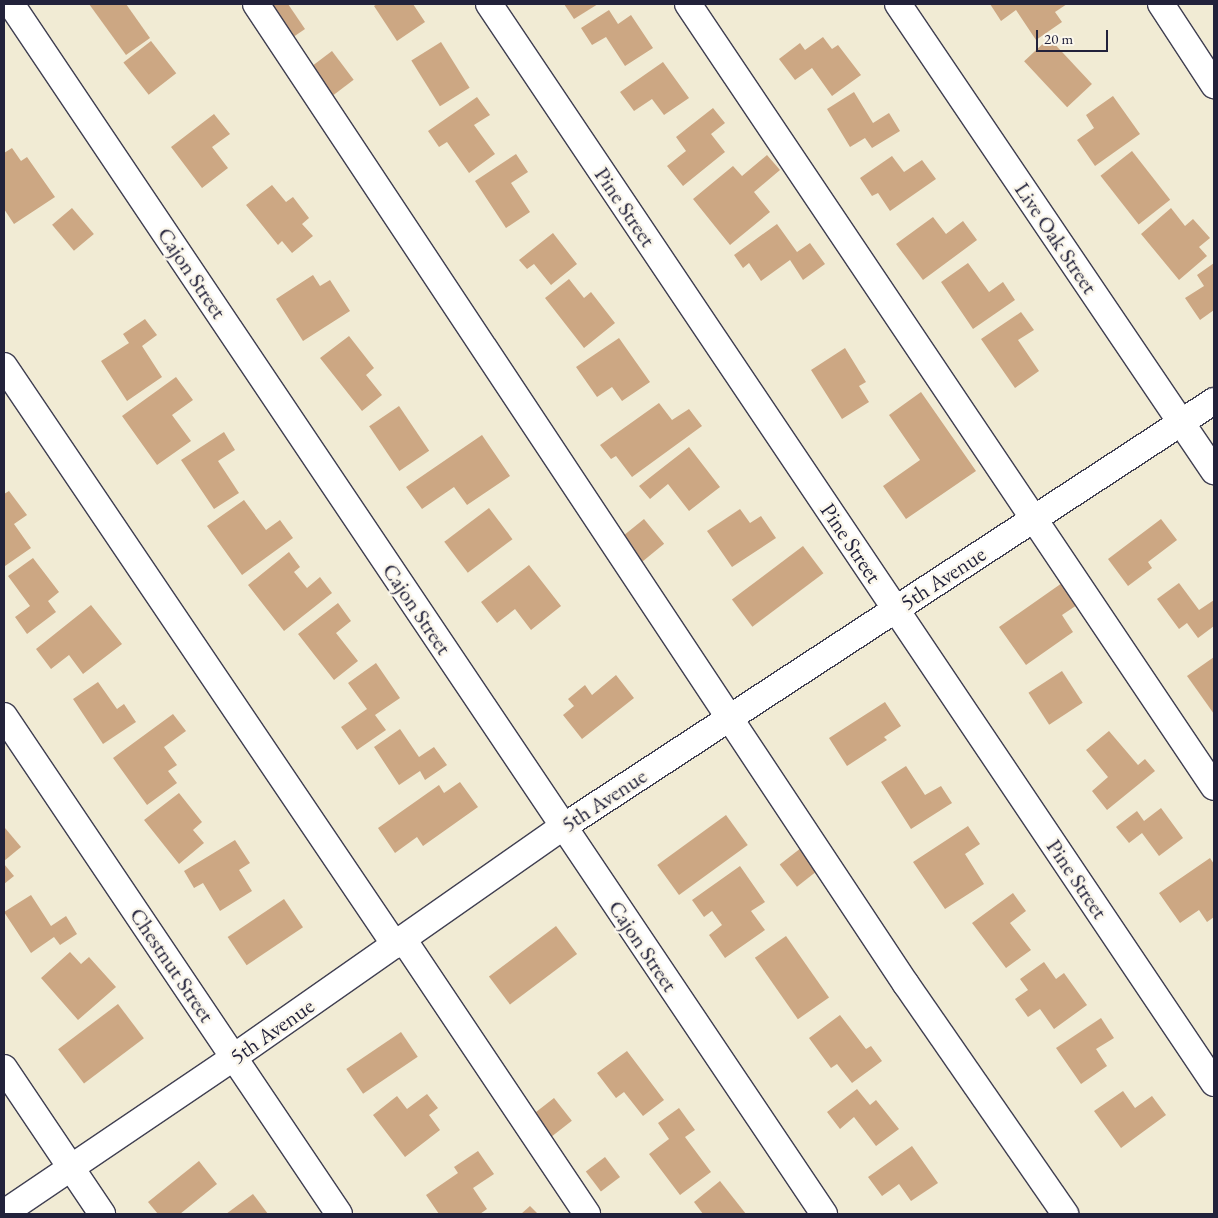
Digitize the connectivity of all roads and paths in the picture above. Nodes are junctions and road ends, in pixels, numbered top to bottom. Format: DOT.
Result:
graph roads {
  1 [pos="12,4"];
  2 [pos="256,4"];
  3 [pos="489,4"];
  4 [pos="688,4"];
  5 [pos="898,4"];
  6 [pos="1160,4"];
  7 [pos="1214,85"];
  8 [pos="4,366"];
  9 [pos="1214,401"];
  10 [pos="1182,423"];
  11 [pos="1214,471"];
  12 [pos="1033,520"];
  13 [pos="895,609"];
  14 [pos="4,716"];
  15 [pos="730,717"];
  16 [pos="1214,787"];
  17 [pos="563,827"];
  18 [pos="399,942"];
  19 [pos="234,1058"];
  20 [pos="4,1068"];
  21 [pos="1214,1083"];
  22 [pos="72,1168"];
  23 [pos="4,1213"];
  24 [pos="102,1214"];
  25 [pos="339,1214"];
  26 [pos="587,1214"];
  27 [pos="824,1214"];
  28 [pos="1065,1214"];
  1 -- 17 [label="street, Cajon Street"];
  2 -- 15 [label="street"];
  3 -- 13 [label="street, Pine Street"];
  4 -- 12 [label="street"];
  5 -- 10 [label="street, Live Oak Street"];
  6 -- 7 [label="street"];
  8 -- 18 [label="street"];
  9 -- 10 [label="street, 5th Avenue"];
  10 -- 11 [label="street, Live Oak Street"];
  10 -- 12 [label="street, 5th Avenue"];
  12 -- 13 [label="street, 5th Avenue"];
  12 -- 16 [label="street"];
  13 -- 15 [label="street, 5th Avenue"];
  13 -- 21 [label="street, Pine Street"];
  14 -- 19 [label="street, Chestnut Street"];
  15 -- 17 [label="street, 5th Avenue"];
  15 -- 28 [label="street"];
  17 -- 18 [label="street, 5th Avenue"];
  17 -- 27 [label="street, Cajon Street"];
  18 -- 19 [label="street, 5th Avenue"];
  18 -- 26 [label="street"];
  19 -- 22 [label="street, 5th Avenue"];
  19 -- 25 [label="street, Chestnut Street"];
  20 -- 22 [label="street"];
  22 -- 23 [label="street, 5th Avenue"];
  22 -- 24 [label="street"];
}
